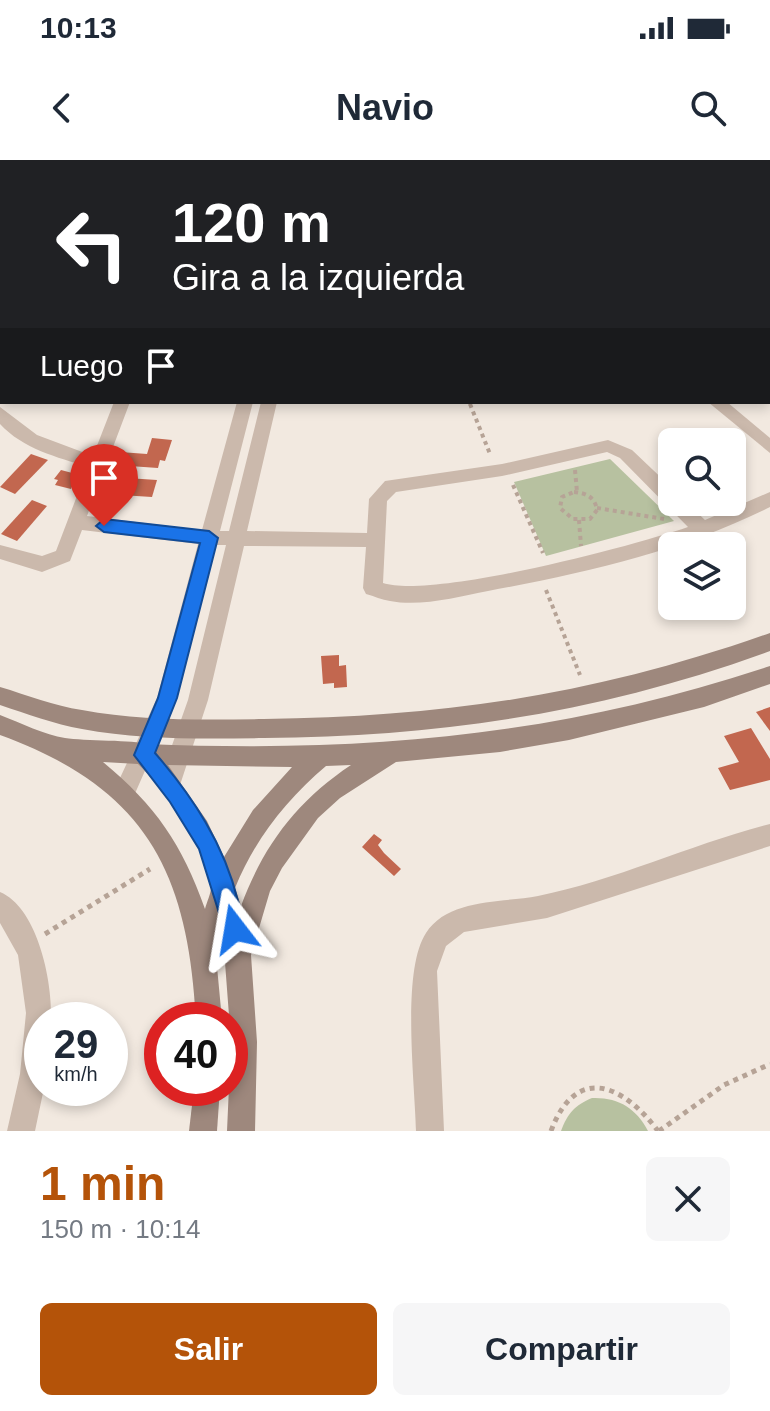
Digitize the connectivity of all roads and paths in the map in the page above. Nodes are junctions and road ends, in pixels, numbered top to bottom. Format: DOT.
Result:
graph roads {
  1 [pos="121,404"];
  2 [pos="244,404"];
  3 [pos="269,404"];
  4 [pos="718,404"];
  5 [pos="0,413"];
  6 [pos="770,447"];
  7 [pos="99,464"];
  8 [pos="658,486"];
  9 [pos="770,499"];
  10 [pos="597,508"];
  11 [pos="689,516"];
  12 [pos="579,520"];
  13 [pos="78,522"];
  14 [pos="700,527"];
  15 [pos="209,538"];
  16 [pos="236,539"];
  17 [pos="374,540"];
  18 [pos="0,552"];
  19 [pos="582,564"];
  20 [pos="770,642"];
  21 [pos="770,675"];
  22 [pos="0,696"];
  23 [pos="78,719"];
  24 [pos="396,726"];
  25 [pos="157,727"];
  26 [pos="3,728"];
  27 [pos="190,728"];
  28 [pos="64,748"];
  29 [pos="398,754"];
  30 [pos="144,755"];
  31 [pos="180,756"];
  32 [pos="320,758"];
  33 [pos="169,785"];
  34 [pos="125,791"];
  35 [pos="770,835"];
  36 [pos="172,855"];
  37 [pos="223,884"];
  38 [pos="0,904"];
  39 [pos="26,945"];
  40 [pos="240,959"];
  41 [pos="206,967"];
  42 [pos="208,1002"];
  43 [pos="770,1064"];
  44 [pos="205,1106"];
  45 [pos="21,1131"];
  46 [pos="203,1131"];
  47 [pos="241,1131"];
  48 [pos="430,1131"];
  49 [pos="551,1131"];
  50 [pos="658,1131"];
  1 -- 7 [label="street"];
  2 -- 15 [label="street"];
  3 -- 16 [label="street"];
  4 -- 6 [label="street"];
  5 -- 7 [label="street"];
  7 -- 13 [label="street"];
  8 -- 17 [label="street"];
  9 -- 14 [label="street"];
  10 -- 12 [label="path"];
  10 -- 12 [label="path"];
  10 -- 14 [label="path"];
  11 -- 14 [label="street"];
  12 -- 19 [label="path"];
  13 -- 15 [label="street"];
  13 -- 18 [label="street"];
  14 -- 19 [label="street"];
  15 -- 16 [label="street"];
  15 -- 25 [label="street"];
  16 -- 17 [label="street"];
  16 -- 27 [label="street"];
  17 -- 19 [label="street"];
  20 -- 24 [label="street"];
  21 -- 29 [label="street"];
  22 -- 23 [label="street"];
  23 -- 25 [label="street"];
  23 -- 30 [label="street"];
  24 -- 27 [label="street"];
  24 -- 32 [label="street"];
  25 -- 27 [label="street"];
  25 -- 30 [label="street"];
  26 -- 28 [label="street"];
  27 -- 31 [label="street"];
  28 -- 30 [label="street"];
  28 -- 34 [label="street"];
  29 -- 32 [label="street"];
  29 -- 40 [label="street"];
  30 -- 31 [label="street"];
  30 -- 33 [label="street"];
  30 -- 34 [label="street"];
  31 -- 32 [label="street"];
  31 -- 33 [label="street"];
  32 -- 37 [label="street"];
  33 -- 37 [label="street"];
  34 -- 36 [label="street"];
  35 -- 48 [label="street"];
  36 -- 39 [label="path"];
  36 -- 41 [label="street"];
  37 -- 40 [label="street"];
  37 -- 41 [label="street"];
  38 -- 39 [label="street"];
  39 -- 45 [label="street"];
  40 -- 47 [label="street"];
  41 -- 42 [label="street"];
  43 -- 50 [label="path"];
  44 -- 46 [label="street"];
  49 -- 50 [label="path"];
}
